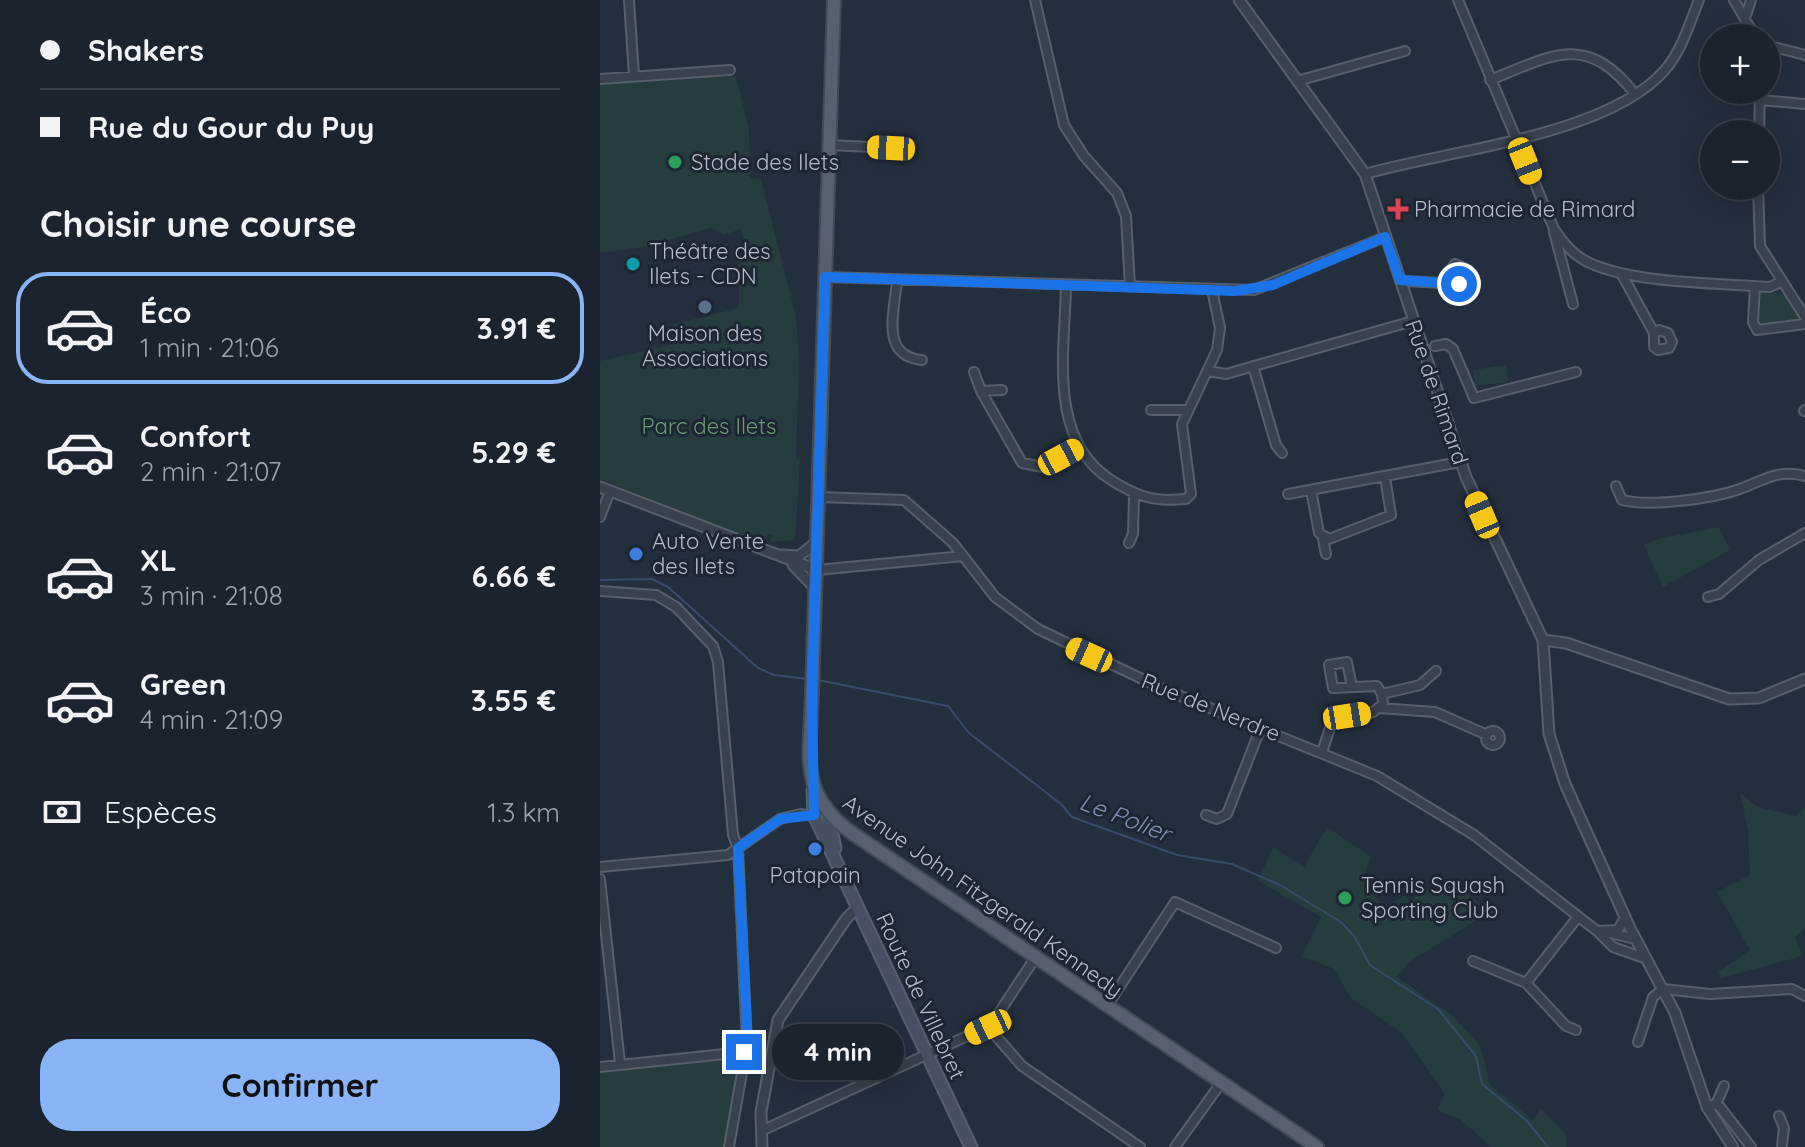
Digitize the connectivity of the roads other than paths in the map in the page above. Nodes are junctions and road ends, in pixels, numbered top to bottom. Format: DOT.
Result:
graph roads {
  1 [pos="629,0"];
  2 [pos="834,0"];
  3 [pos="1035,0"];
  4 [pos="1239,0"];
  5 [pos="1458,0"];
  6 [pos="1699,0"];
  7 [pos="1734,0"];
  8 [pos="1751,0"];
  9 [pos="1745,18"];
  10 [pos="1748,24"];
  11 [pos="1780,49"];
  12 [pos="1405,51"];
  13 [pos="1805,55"];
  14 [pos="730,70"];
  15 [pos="634,76"];
  16 [pos="600,79"];
  17 [pos="1490,80"];
  18 [pos="1297,81"];
  19 [pos="1635,94"];
  20 [pos="1780,102"];
  21 [pos="1805,104"];
  22 [pos="1516,138"];
  23 [pos="830,145"];
  24 [pos="891,148"];
  25 [pos="1365,174"];
  26 [pos="1758,200"];
  27 [pos="1554,229"];
  28 [pos="1385,237"];
  29 [pos="1576,255"];
  30 [pos="1563,269"];
  31 [pos="1621,273"];
  32 [pos="825,277"];
  33 [pos="897,279"];
  34 [pos="1400,280"];
  35 [pos="1782,281"];
  36 [pos="1442,283"];
  37 [pos="1066,286"];
  38 [pos="1755,286"];
  39 [pos="1130,287"];
  40 [pos="1212,290"];
  41 [pos="1573,304"];
  42 [pos="1805,317"];
  43 [pos="1413,321"];
  44 [pos="1805,324"];
  45 [pos="1654,333"];
  46 [pos="1435,346"];
  47 [pos="922,360"];
  48 [pos="1253,366"];
  49 [pos="1208,371"];
  50 [pos="974,372"];
  51 [pos="1576,372"];
  52 [pos="1002,390"];
  53 [pos="981,391"];
  54 [pos="1151,410"];
  55 [pos="1187,410"];
  56 [pos="1079,448"];
  57 [pos="1282,453"];
  58 [pos="1460,462"];
  59 [pos="1805,476"];
  60 [pos="1385,477"];
  61 [pos="1616,486"];
  62 [pos="605,489"];
  63 [pos="1311,490"];
  64 [pos="1288,494"];
  65 [pos="1134,495"];
  66 [pos="819,497"];
  67 [pos="600,517"];
  68 [pos="1805,533"];
  69 [pos="1323,539"];
  70 [pos="818,541"];
  71 [pos="1129,543"];
  72 [pos="1326,554"];
  73 [pos="963,556"];
  74 [pos="794,560"];
  75 [pos="817,570"];
  76 [pos="817,589"];
  77 [pos="600,591"];
  78 [pos="1708,597"];
  79 [pos="1543,640"];
  80 [pos="1436,671"];
  81 [pos="1805,679"];
  82 [pos="1352,687"];
  83 [pos="1382,694"];
  84 [pos="1379,708"];
  85 [pos="1261,727"];
  86 [pos="1487,735"];
  87 [pos="1322,752"];
  88 [pos="813,790"];
  89 [pos="814,815"];
  90 [pos="828,815"];
  91 [pos="1206,815"];
  92 [pos="831,830"];
  93 [pos="852,833"];
  94 [pos="835,846"];
  95 [pos="738,848"];
  96 [pos="837,860"];
  97 [pos="600,867"];
  98 [pos="600,879"];
  99 [pos="857,908"];
  100 [pos="1625,917"];
  101 [pos="1577,918"];
  102 [pos="1608,937"];
  103 [pos="1635,939"];
  104 [pos="1276,948"];
  105 [pos="1035,958"];
  106 [pos="1647,959"];
  107 [pos="1473,961"];
  108 [pos="1526,983"];
  109 [pos="1663,989"];
  110 [pos="1805,996"];
  111 [pos="1107,1006"];
  112 [pos="988,1027"];
  113 [pos="1576,1030"];
  114 [pos="1638,1042"];
  115 [pos="744,1052"];
  116 [pos="927,1056"];
  117 [pos="620,1063"];
  118 [pos="600,1067"];
  119 [pos="1221,1083"];
  120 [pos="1724,1086"];
  121 [pos="1711,1106"];
  122 [pos="1779,1116"];
  123 [pos="761,1131"];
  124 [pos="1781,1146"];
  125 [pos="729,1147"];
  126 [pos="762,1147"];
  127 [pos="971,1147"];
  128 [pos="1140,1147"];
  129 [pos="1175,1147"];
  130 [pos="1317,1147"];
  131 [pos="1733,1147"];
  132 [pos="1751,1147"];
  1 -- 15 [label="street"];
  2 -- 23 [label="main road, Avenue John Fitzgerald Kennedy"];
  3 -- 39 [label="street"];
  4 -- 18 [label="street, Rue de Rimard"];
  5 -- 17 [label="street"];
  6 -- 19 [label="street"];
  7 -- 9 [label="street"];
  8 -- 9 [label="street"];
  9 -- 10 [label="street"];
  11 -- 13 [label="street"];
  12 -- 18 [label="street"];
  14 -- 15 [label="street"];
  15 -- 16 [label="street"];
  17 -- 19 [label="street"];
  17 -- 22 [label="street"];
  18 -- 25 [label="street, Rue de Rimard"];
  19 -- 22 [label="street"];
  20 -- 21 [label="street"];
  22 -- 25 [label="street"];
  22 -- 27 [label="street"];
  23 -- 24 [label="street"];
  23 -- 32 [label="main road, Avenue John Fitzgerald Kennedy"];
  25 -- 28 [label="street, Rue de Rimard"];
  26 -- 35 [label="street"];
  27 -- 29 [label="street"];
  27 -- 30 [label="street"];
  28 -- 34 [label="street, Rue de Rimard"];
  28 -- 40 [label="street"];
  29 -- 30 [label="street"];
  29 -- 31 [label="street"];
  30 -- 41 [label="street"];
  31 -- 38 [label="street"];
  31 -- 45 [label="street"];
  32 -- 33 [label="street"];
  32 -- 66 [label="main road, Avenue John Fitzgerald Kennedy"];
  33 -- 37 [label="street"];
  33 -- 47 [label="street"];
  34 -- 36 [label="street"];
  34 -- 43 [label="street, Rue de Rimard"];
  35 -- 38 [label="street"];
  35 -- 42 [label="street"];
  37 -- 39 [label="street"];
  37 -- 56 [label="street"];
  38 -- 44 [label="street"];
  39 -- 40 [label="street"];
  40 -- 49 [label="street"];
  43 -- 48 [label="street"];
  43 -- 58 [label="street, Rue de Rimard"];
  46 -- 51 [label="street"];
  48 -- 49 [label="street"];
  48 -- 57 [label="street"];
  49 -- 55 [label="street"];
  50 -- 53 [label="street"];
  52 -- 53 [label="street"];
  53 -- 56 [label="street"];
  54 -- 55 [label="street"];
  55 -- 65 [label="street"];
  56 -- 65 [label="street"];
  58 -- 60 [label="street"];
  58 -- 79 [label="street, Rue de Rimard"];
  59 -- 61 [label="street"];
  60 -- 63 [label="street"];
  60 -- 69 [label="street"];
  62 -- 67 [label="street"];
  62 -- 74 [label="street"];
  63 -- 64 [label="street"];
  63 -- 69 [label="street"];
  65 -- 71 [label="street"];
  66 -- 70 [label="main road, Avenue John Fitzgerald Kennedy"];
  66 -- 73 [label="street, Rue de Nerdre"];
  68 -- 78 [label="street"];
  69 -- 72 [label="street"];
  70 -- 74 [label="street"];
  70 -- 75 [label="main road, Avenue John Fitzgerald Kennedy"];
  73 -- 75 [label="street"];
  73 -- 85 [label="street, Rue de Nerdre"];
  74 -- 75 [label="street"];
  74 -- 76 [label="street"];
  75 -- 76 [label="main road, Avenue John Fitzgerald Kennedy"];
  76 -- 88 [label="main road, Avenue John Fitzgerald Kennedy"];
  77 -- 95 [label="street"];
  79 -- 81 [label="street"];
  79 -- 100 [label="street, Rue de Rimard"];
  80 -- 83 [label="street"];
  82 -- 83 [label="street"];
  83 -- 84 [label="street"];
  84 -- 86 [label="street"];
  84 -- 87 [label="street"];
  85 -- 87 [label="street, Rue de Nerdre"];
  85 -- 91 [label="street"];
  87 -- 101 [label="street, Rue de Nerdre"];
  88 -- 89 [label="main road"];
  88 -- 90 [label="main road, Avenue John Fitzgerald Kennedy"];
  89 -- 92 [label="street"];
  89 -- 95 [label="street"];
  89 -- 96 [label="main road"];
  90 -- 92 [label="main road"];
  90 -- 93 [label="main road, Avenue John Fitzgerald Kennedy"];
  92 -- 94 [label="main road"];
  93 -- 94 [label="main road"];
  93 -- 105 [label="main road, Avenue John Fitzgerald Kennedy"];
  94 -- 96 [label="main road"];
  95 -- 97 [label="street"];
  95 -- 115 [label="street"];
  96 -- 99 [label="main road, Route de Villebret"];
  98 -- 117 [label="street"];
  99 -- 116 [label="main road, Route de Villebret"];
  99 -- 123 [label="street"];
  100 -- 102 [label="street"];
  100 -- 103 [label="street, Rue de Rimard"];
  101 -- 102 [label="street, Rue de Nerdre"];
  101 -- 108 [label="street"];
  102 -- 103 [label="street, Rue de Nerdre"];
  102 -- 106 [label="street"];
  103 -- 106 [label="street, Rue de Rimard"];
  104 -- 111 [label="street"];
  105 -- 111 [label="main road, Avenue John Fitzgerald Kennedy"];
  105 -- 112 [label="street"];
  106 -- 109 [label="street, Rue de Rimard"];
  107 -- 108 [label="street"];
  108 -- 113 [label="street"];
  109 -- 110 [label="street"];
  109 -- 114 [label="street"];
  109 -- 121 [label="street, Rue de Rimard"];
  111 -- 119 [label="main road, Avenue John Fitzgerald Kennedy"];
  112 -- 116 [label="street"];
  112 -- 128 [label="street"];
  115 -- 117 [label="street"];
  115 -- 125 [label="street"];
  116 -- 123 [label="street"];
  116 -- 127 [label="main road, Route de Villebret"];
  117 -- 118 [label="street"];
  119 -- 129 [label="street"];
  119 -- 130 [label="main road, Avenue John Fitzgerald Kennedy"];
  120 -- 121 [label="street"];
  121 -- 131 [label="street, Rue de Rimard"];
  121 -- 132 [label="street"];
  122 -- 124 [label="street"];
  123 -- 126 [label="street"];
}
